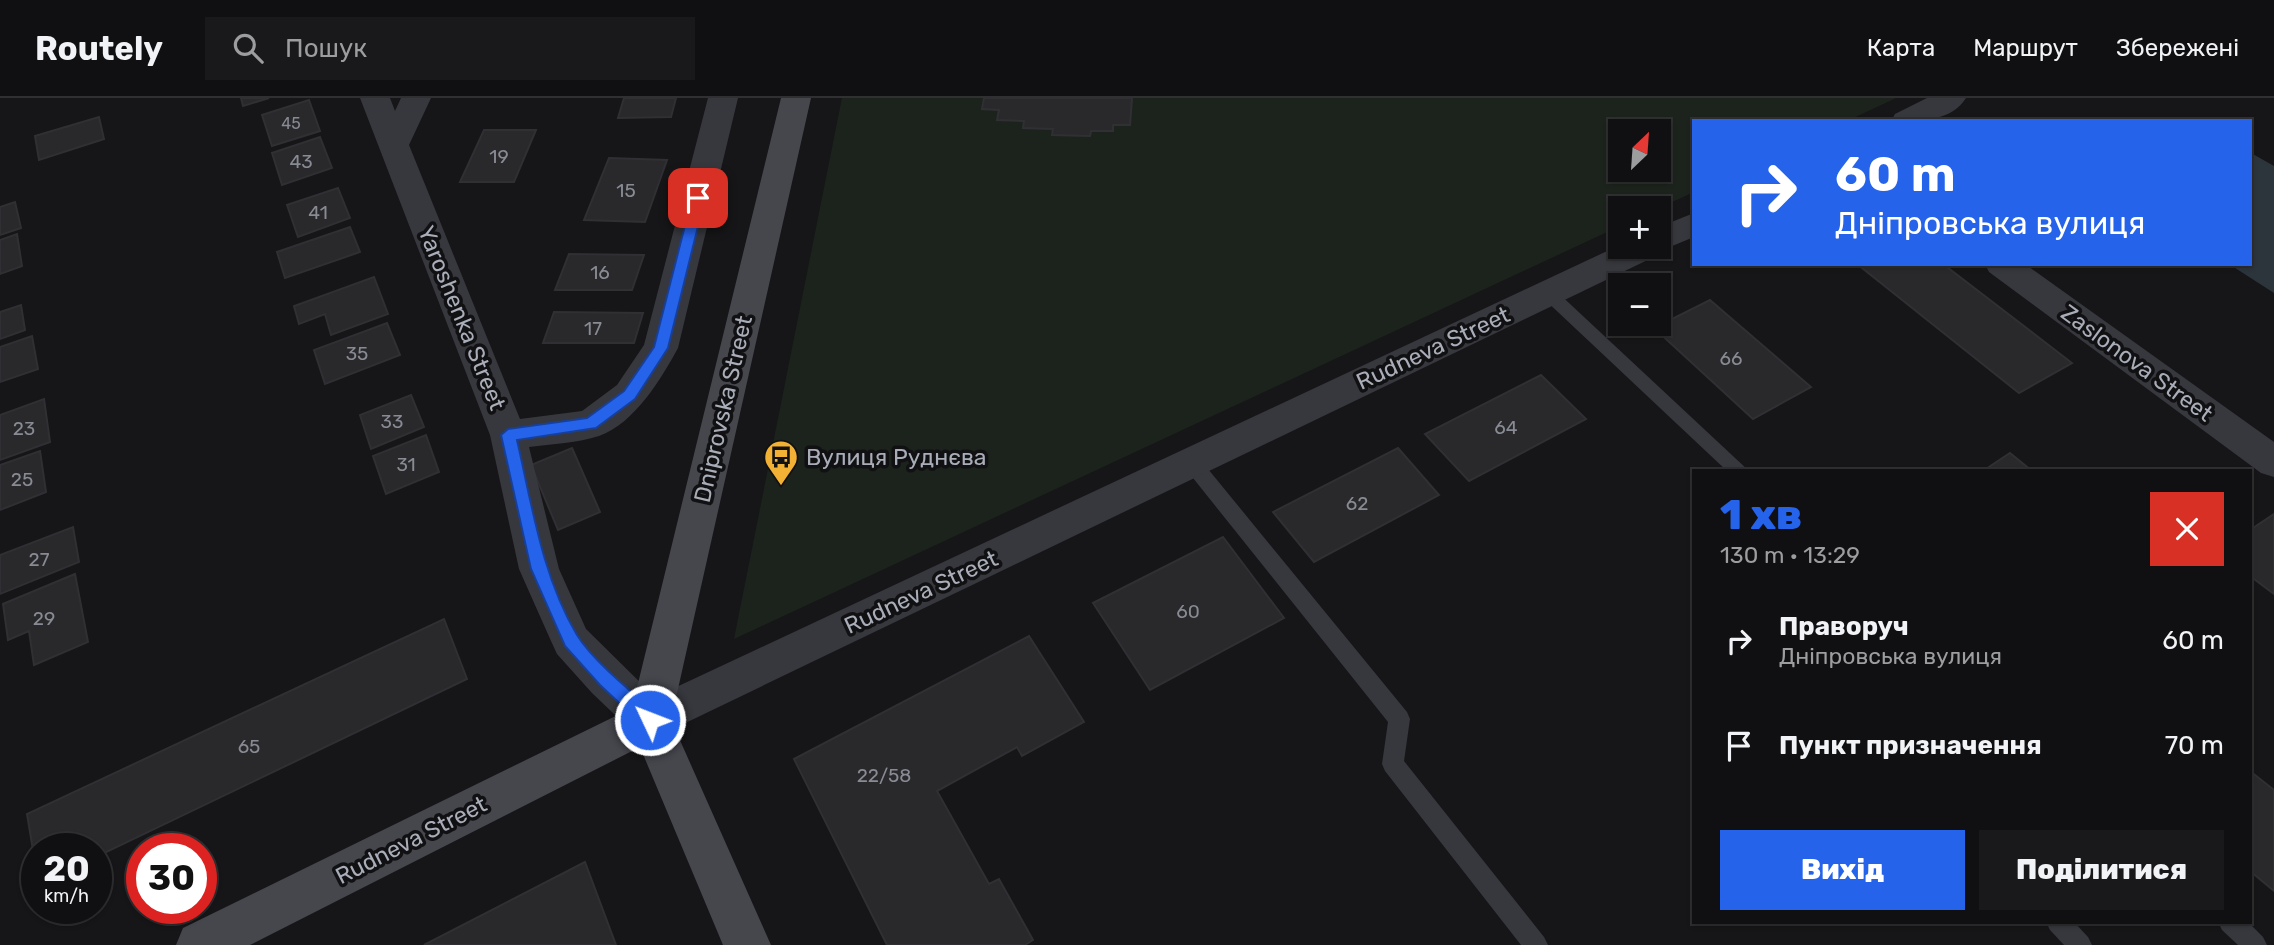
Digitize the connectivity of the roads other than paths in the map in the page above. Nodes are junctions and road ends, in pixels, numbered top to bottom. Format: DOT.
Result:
graph roads {
  1 [pos="375,98"];
  2 [pos="416,98"];
  3 [pos="723,98"];
  4 [pos="796,98"];
  5 [pos="1951,98"];
  6 [pos="1910,119"];
  7 [pos="394,145"];
  8 [pos="1692,225"];
  9 [pos="1671,235"];
  10 [pos="1620,259"];
  11 [pos="2004,266"];
  12 [pos="1548,293"];
  13 [pos="508,435"];
  14 [pos="2274,462"];
  15 [pos="1192,463"];
  16 [pos="1738,469"];
  17 [pos="650,720"];
  18 [pos="2060,924"];
  19 [pos="2232,924"];
  20 [pos="200,945"];
  21 [pos="747,945"];
  22 [pos="1536,945"];
  23 [pos="2080,945"];
  24 [pos="2255,945"];
  1 -- 7 [label="street, Yaroshenka Street"];
  2 -- 7 [label="street"];
  3 -- 13 [label="street"];
  4 -- 17 [label="street, Dniprovska Street"];
  5 -- 6 [label="street"];
  7 -- 13 [label="street, Yaroshenka Street"];
  8 -- 9 [label="street"];
  10 -- 12 [label="street, Rudneva Street"];
  11 -- 14 [label="street, Zaslonova Street"];
  12 -- 15 [label="street, Rudneva Street"];
  12 -- 16 [label="lane"];
  13 -- 17 [label="street, Yaroshenka Street"];
  15 -- 17 [label="street, Rudneva Street"];
  15 -- 22 [label="lane"];
  17 -- 20 [label="street, Rudneva Street"];
  17 -- 21 [label="street, Yaroshenka Street"];
  18 -- 23 [label="lane"];
  19 -- 24 [label="lane"];
}
